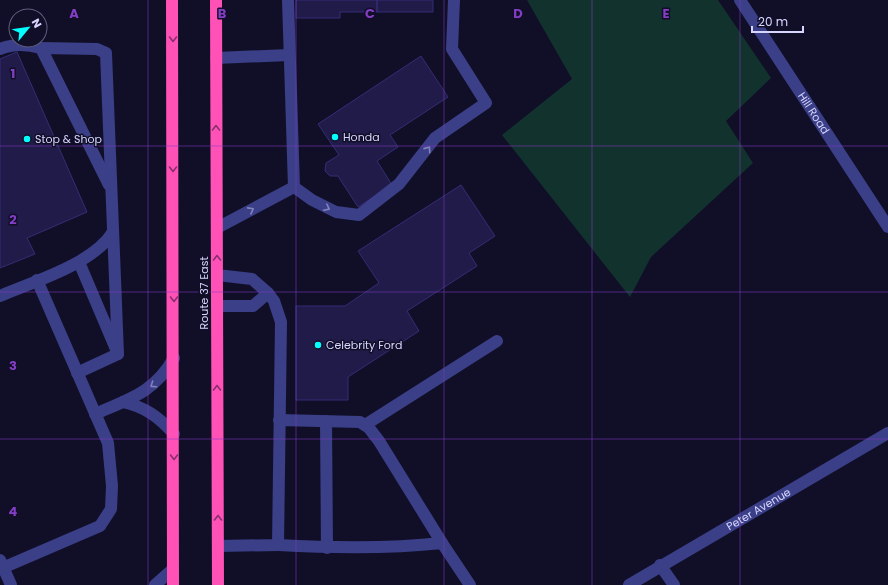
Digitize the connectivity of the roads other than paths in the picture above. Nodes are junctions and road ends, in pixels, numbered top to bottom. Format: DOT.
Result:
graph roads {
  1 [pos="172,0"];
  2 [pos="216,0"];
  3 [pos="288,0"];
  4 [pos="454,0"];
  5 [pos="740,0"];
  6 [pos="41,48"];
  7 [pos="289,55"];
  8 [pos="216,58"];
  9 [pos="294,187"];
  10 [pos="111,190"];
  11 [pos="888,227"];
  12 [pos="217,228"];
  13 [pos="113,232"];
  14 [pos="79,262"];
  15 [pos="217,275"];
  16 [pos="37,280"];
  17 [pos="268,293"];
  18 [pos="0,296"];
  19 [pos="217,306"];
  20 [pos="497,341"];
  21 [pos="118,354"];
  22 [pos="174,358"];
  23 [pos="77,373"];
  24 [pos="123,402"];
  25 [pos="95,414"];
  26 [pos="279,420"];
  27 [pos="326,421"];
  28 [pos="364,425"];
  29 [pos="888,433"];
  30 [pos="174,434"];
  31 [pos="442,543"];
  32 [pos="278,545"];
  33 [pos="218,546"];
  34 [pos="327,548"];
  35 [pos="660,565"];
  36 [pos="1,566"];
  37 [pos="173,569"];
  38 [pos="11,585"];
  39 [pos="155,585"];
  40 [pos="173,585"];
  41 [pos="218,585"];
  42 [pos="470,585"];
  43 [pos="629,585"];
  44 [pos="674,585"];
  1 -- 22 [label="highway, one-way"];
  2 -- 8 [label="highway, Route 37 East"];
  3 -- 7 [label="street"];
  9 -- 4 [label="street, one-way"];
  5 -- 11 [label="street, Hill Road"];
  6 -- 10 [label="street"];
  6 -- 10 [label="street"];
  7 -- 8 [label="street"];
  7 -- 9 [label="street"];
  12 -- 8 [label="highway, Route 37 East, one-way"];
  12 -- 9 [label="street, one-way"];
  10 -- 13 [label="street"];
  15 -- 12 [label="highway, Route 37 East, one-way"];
  13 -- 14 [label="street"];
  13 -- 21 [label="street"];
  14 -- 16 [label="street"];
  14 -- 21 [label="street"];
  15 -- 17 [label="street"];
  15 -- 19 [label="highway, Route 37 East"];
  16 -- 18 [label="street"];
  16 -- 23 [label="street"];
  17 -- 19 [label="street"];
  17 -- 26 [label="street"];
  33 -- 19 [label="highway, Route 37 East, one-way"];
  20 -- 28 [label="street"];
  21 -- 23 [label="street"];
  22 -- 24 [label="street, one-way"];
  22 -- 30 [label="highway"];
  23 -- 25 [label="street"];
  24 -- 25 [label="street"];
  24 -- 30 [label="street"];
  25 -- 36 [label="street"];
  26 -- 27 [label="street"];
  26 -- 32 [label="street"];
  27 -- 28 [label="street"];
  27 -- 34 [label="street"];
  28 -- 31 [label="street"];
  29 -- 35 [label="street, Peter Avenue"];
  30 -- 37 [label="highway, one-way"];
  31 -- 34 [label="street"];
  31 -- 42 [label="street"];
  32 -- 33 [label="street"];
  32 -- 34 [label="street"];
  33 -- 41 [label="highway, Route 37 East"];
  35 -- 43 [label="street, Peter Avenue"];
  35 -- 44 [label="street"];
  36 -- 38 [label="street"];
  37 -- 39 [label="street"];
  37 -- 40 [label="highway"];
}
